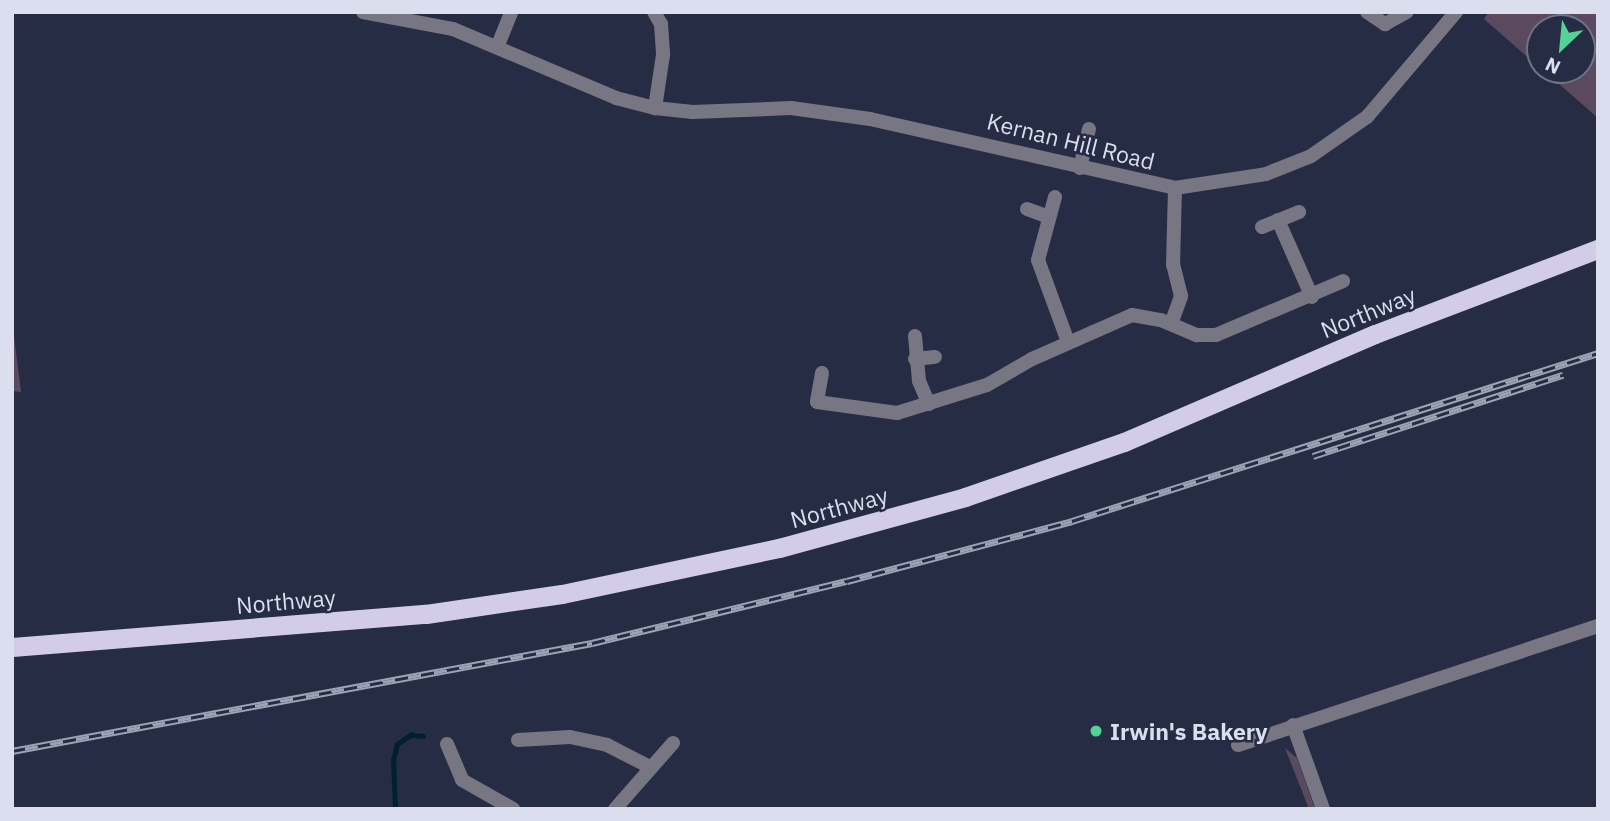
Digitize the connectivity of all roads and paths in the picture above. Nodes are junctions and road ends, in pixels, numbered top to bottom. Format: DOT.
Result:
graph roads {
  1 [pos="363,12"];
  2 [pos="511,12"];
  3 [pos="654,12"];
  4 [pos="1367,12"];
  5 [pos="1407,12"];
  6 [pos="1456,12"];
  7 [pos="498,45"];
  8 [pos="655,108"];
  9 [pos="1089,129"];
  10 [pos="1080,168"];
  11 [pos="1175,188"];
  12 [pos="1055,197"];
  13 [pos="1027,209"];
  14 [pos="1299,212"];
  15 [pos="1049,217"];
  16 [pos="1278,220"];
  17 [pos="1262,227"];
  18 [pos="1598,248"];
  19 [pos="1343,281"];
  20 [pos="1312,296"];
  21 [pos="1171,324"];
  22 [pos="915,336"];
  23 [pos="1069,342"];
  24 [pos="935,357"];
  25 [pos="915,359"];
  26 [pos="822,373"];
  27 [pos="929,404"];
  28 [pos="1598,626"];
  29 [pos="12,647"];
  30 [pos="52,647"];
  31 [pos="12,661"];
  32 [pos="1293,725"];
  33 [pos="518,740"];
  34 [pos="673,743"];
  35 [pos="447,744"];
  36 [pos="1238,745"];
  37 [pos="650,768"];
  38 [pos="513,809"];
  39 [pos="615,809"];
  40 [pos="1324,809"];
  1 -- 7 [label="street, Kernan Hill Road"];
  2 -- 7 [label="street"];
  3 -- 8 [label="street"];
  4 -- 5 [label="street"];
  6 -- 11 [label="street, Kernan Hill Road"];
  7 -- 8 [label="street, Kernan Hill Road"];
  8 -- 10 [label="street, Kernan Hill Road"];
  9 -- 10 [label="street"];
  10 -- 11 [label="street, Kernan Hill Road"];
  11 -- 21 [label="street"];
  12 -- 15 [label="street"];
  13 -- 15 [label="street"];
  14 -- 16 [label="street"];
  15 -- 23 [label="street"];
  16 -- 17 [label="street"];
  16 -- 20 [label="street"];
  18 -- 30 [label="highway, Northway"];
  19 -- 20 [label="street"];
  20 -- 21 [label="street"];
  21 -- 23 [label="street"];
  22 -- 25 [label="street"];
  23 -- 27 [label="street"];
  24 -- 25 [label="street"];
  25 -- 27 [label="street"];
  26 -- 27 [label="street"];
  28 -- 32 [label="street"];
  29 -- 30 [label="highway, Northway"];
  30 -- 31 [label="highway, Northway"];
  32 -- 36 [label="street"];
  32 -- 40 [label="street"];
  33 -- 37 [label="street"];
  34 -- 37 [label="street"];
  35 -- 38 [label="street"];
  37 -- 39 [label="street"];
}
